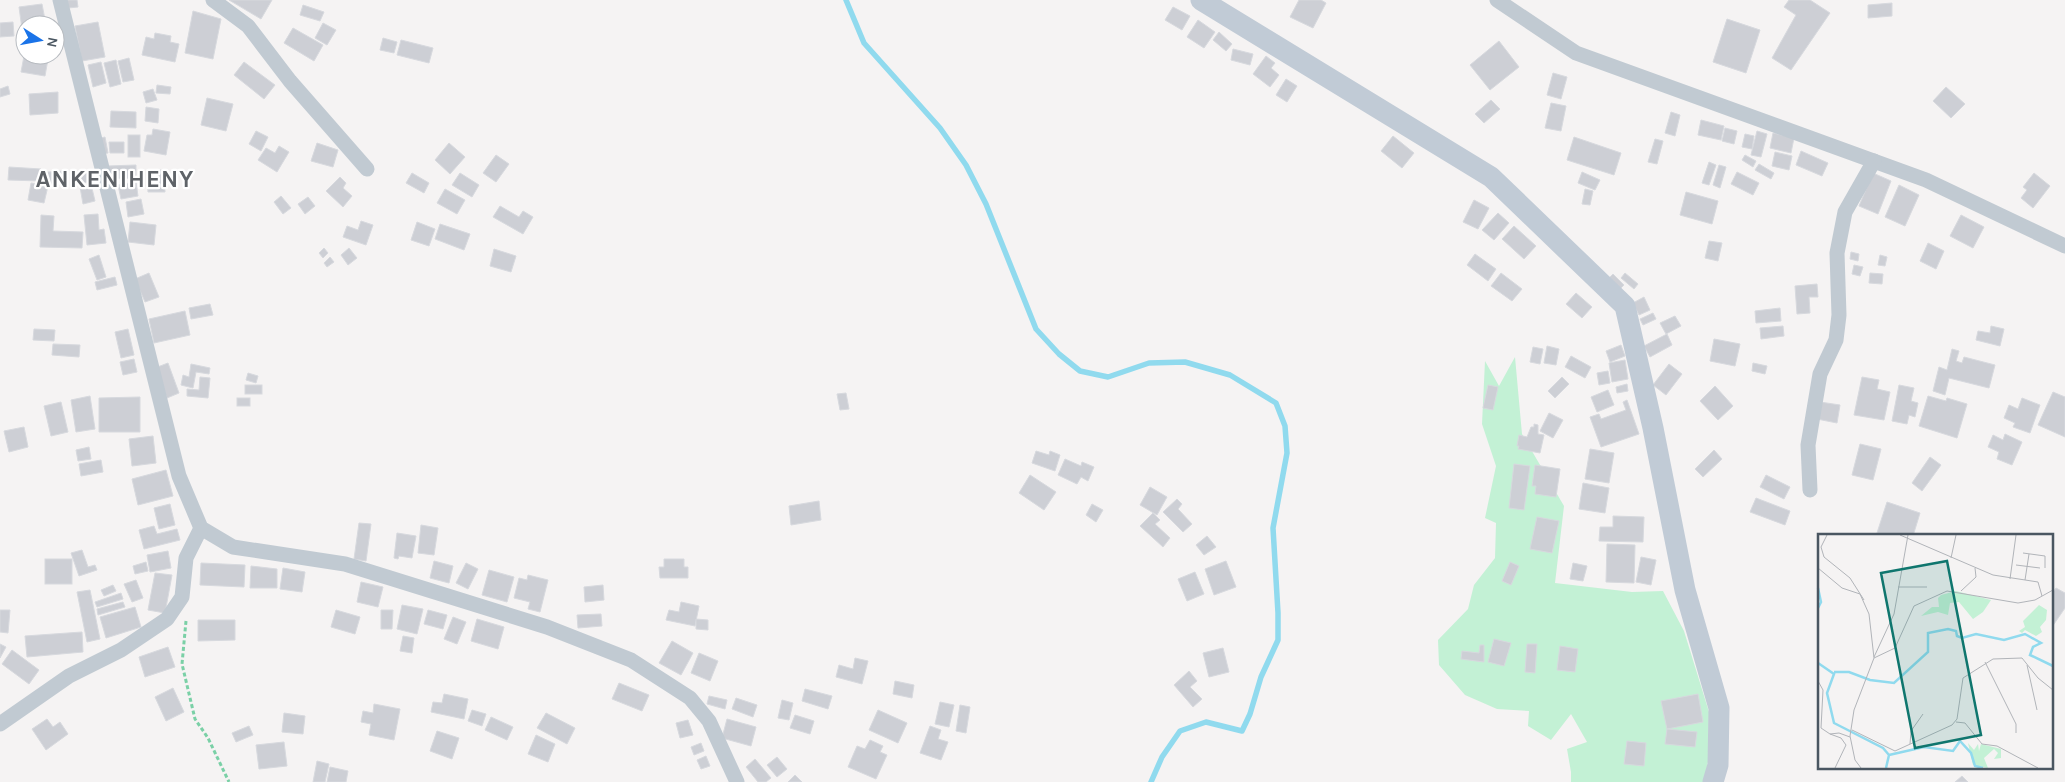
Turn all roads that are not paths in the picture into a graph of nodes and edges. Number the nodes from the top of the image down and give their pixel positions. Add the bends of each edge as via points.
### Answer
1 (60, 0) edge
2 (213, 0) edge
3 (1201, 0) edge
4 (1497, 0) edge
5 (1874, 161) junction
6 (367, 170) dead end
7 (2065, 246) edge
8 (1810, 490) dead end
9 (201, 528) junction
10 (0, 724) edge
11 (737, 782) edge
12 (1713, 782) edge

1 - 9 street via 179,476
2 - 6 street via 248,26 290,81
3 - 12 street via 1491,177 1625,306 1685,590 1719,708 1718,765
4 - 5 street via 1576,53
5 - 7 street via 1926,180
5 - 8 street via 1844,212 1836,253 1839,315 1836,340 1820,374 1808,445
9 - 10 street via 186,558 182,597 167,619 121,650 68,676
9 - 11 street via 233,547 345,564 547,627 631,660 690,698 708,721

